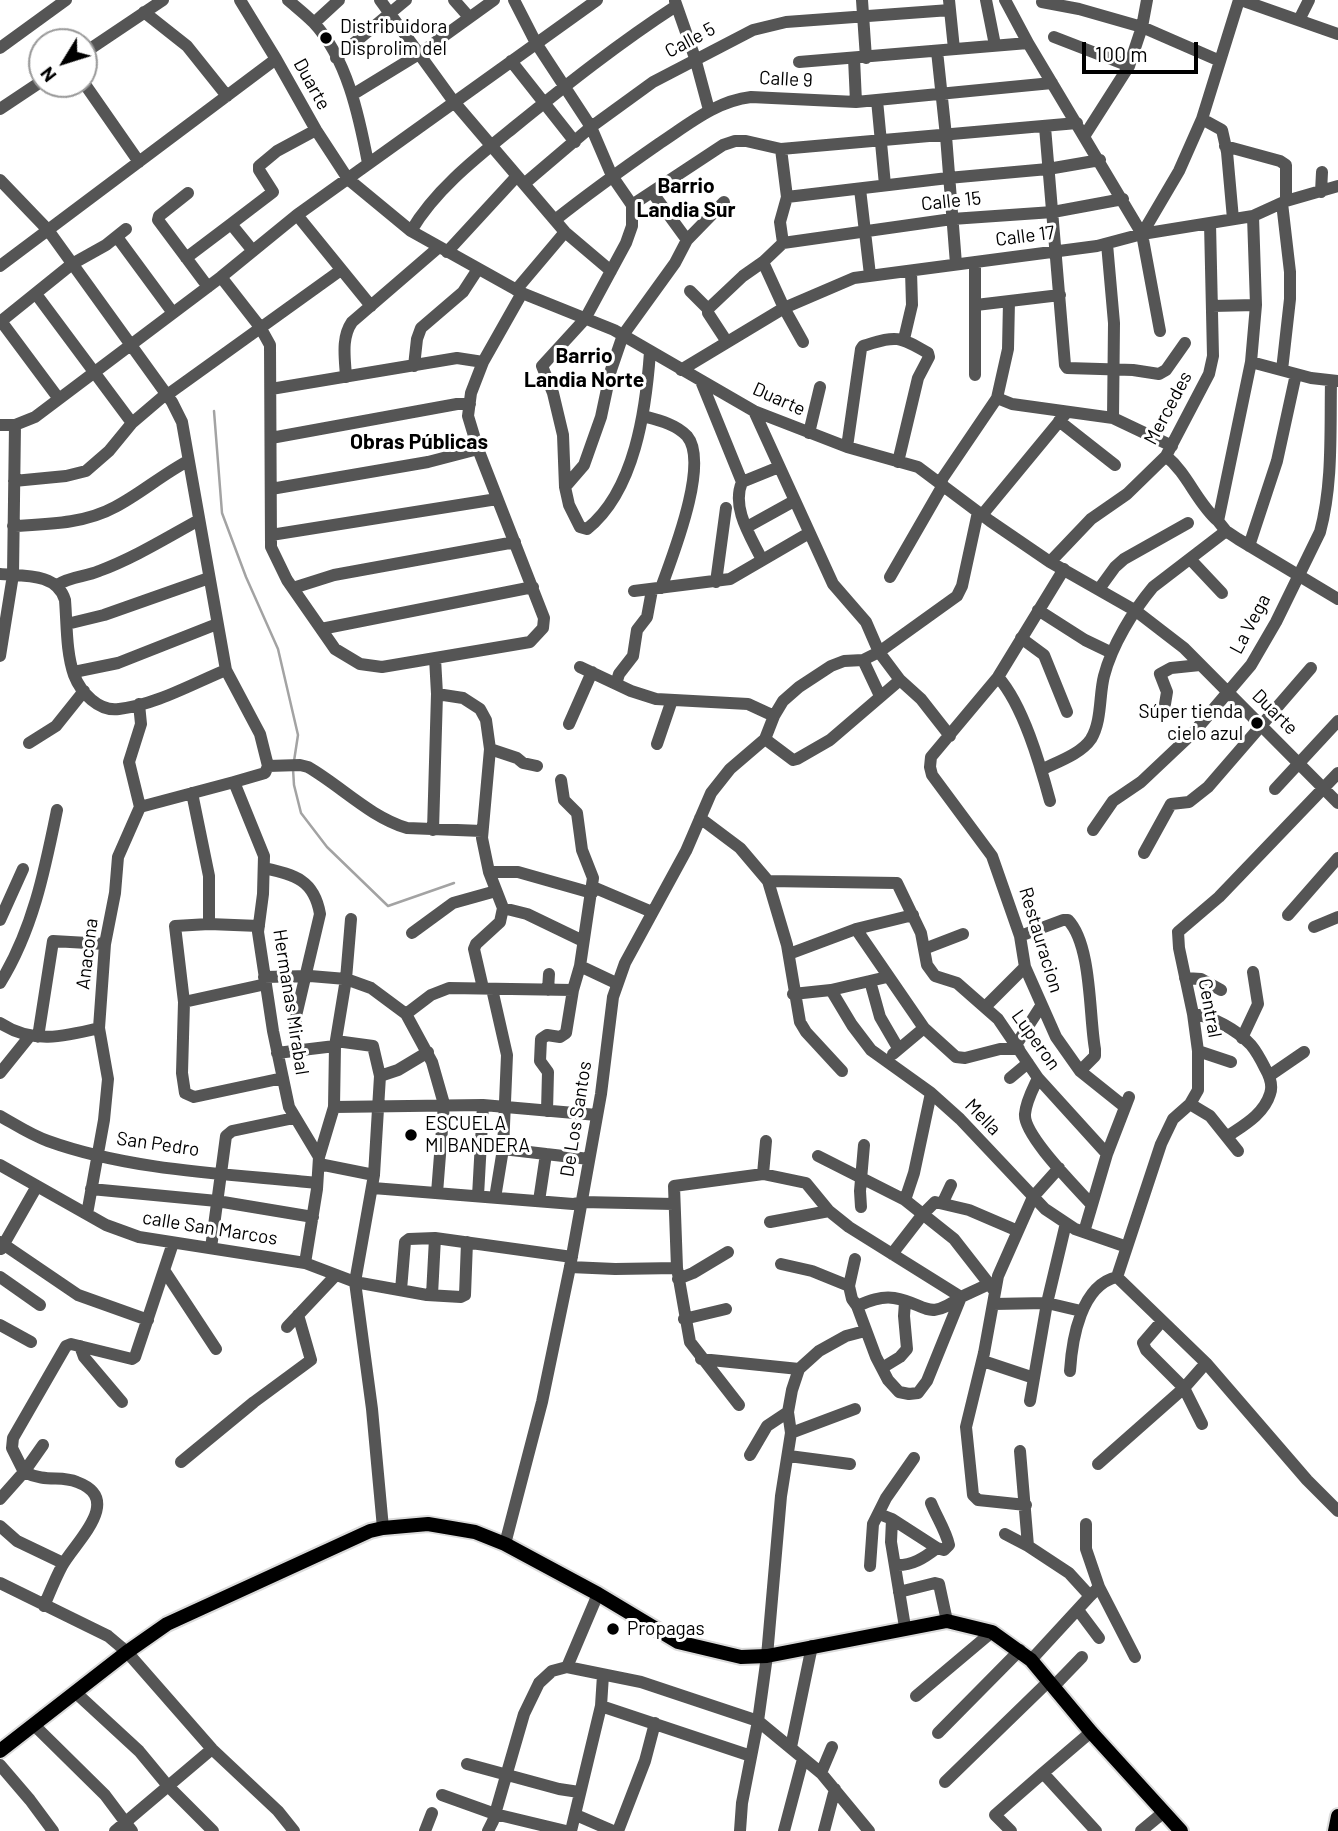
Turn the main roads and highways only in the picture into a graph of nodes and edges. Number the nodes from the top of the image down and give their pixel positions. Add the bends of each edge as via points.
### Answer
1 (0, 1751) edge
2 (1338, 1816) edge
3 (1181, 1831) edge
4 (1335, 1831) edge

1 - 3 main road via 177,1619 370,1531 428,1524 475,1532 505,1544 678,1642 741,1657 947,1621 992,1632 1026,1655
2 - 4 main road

